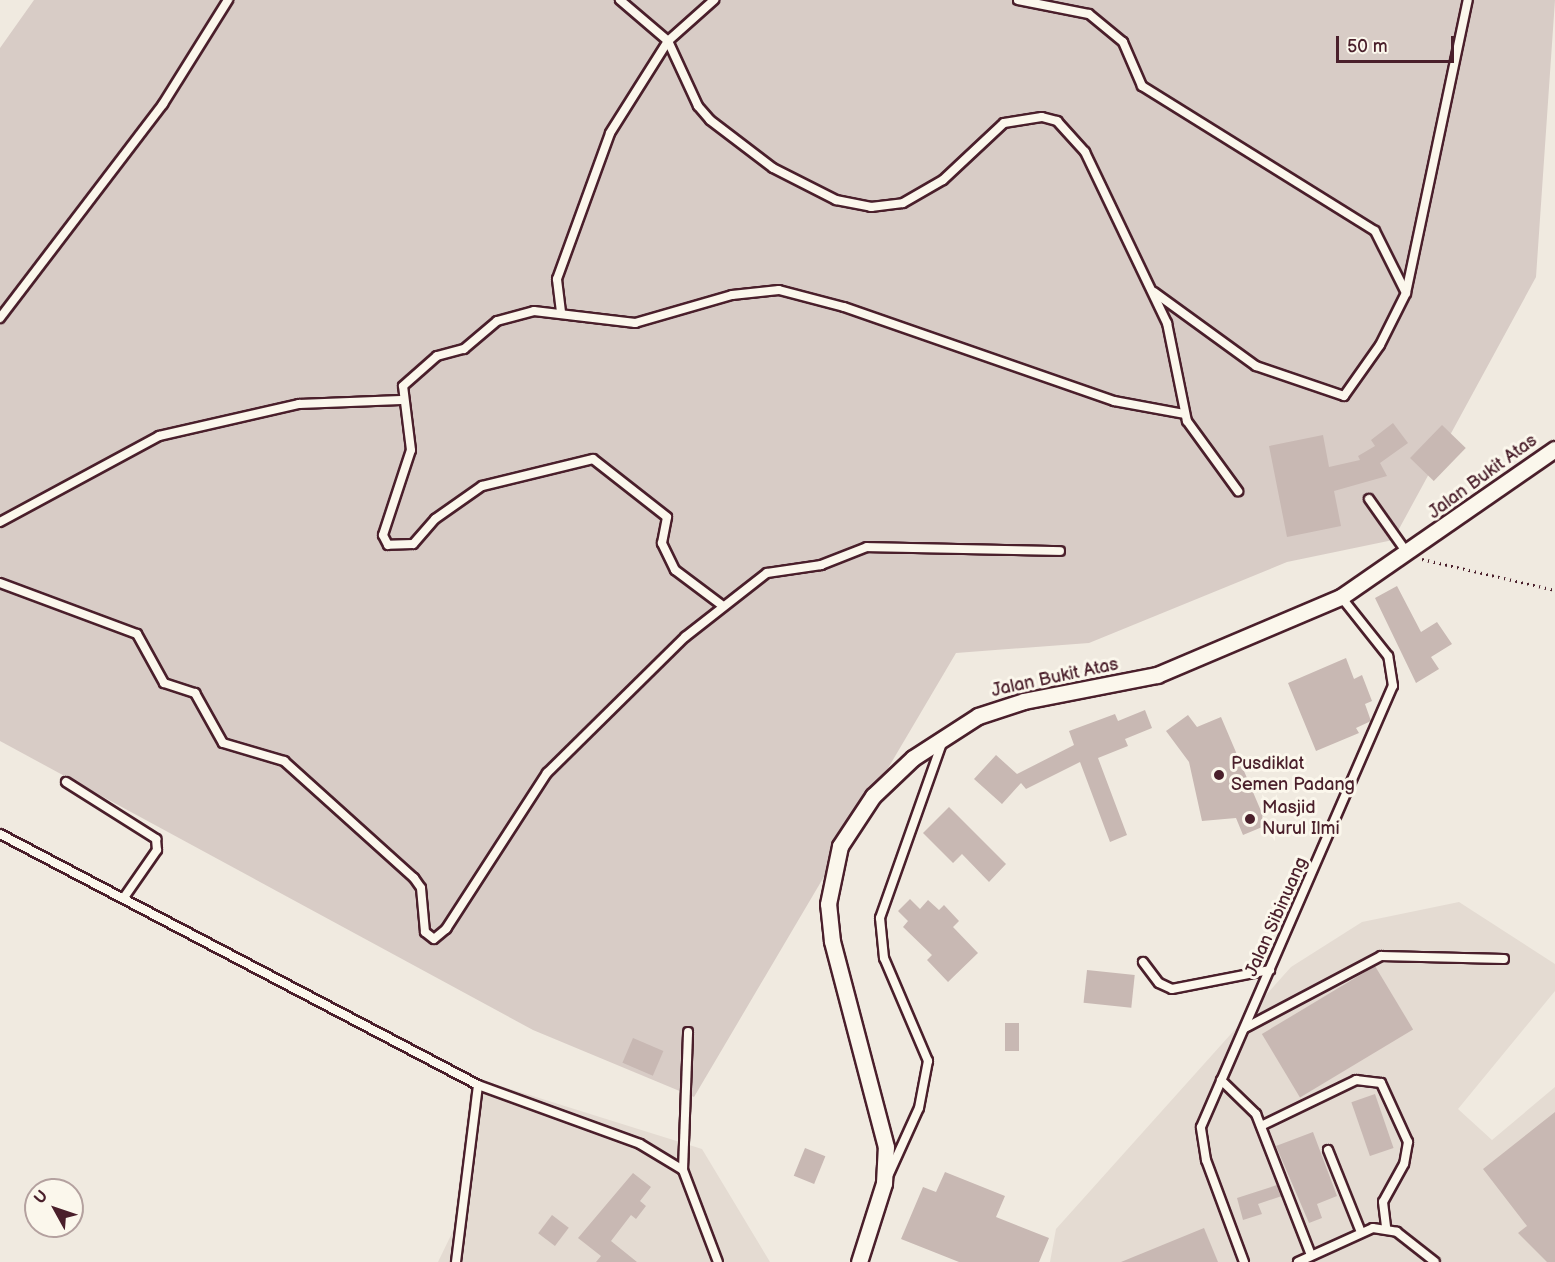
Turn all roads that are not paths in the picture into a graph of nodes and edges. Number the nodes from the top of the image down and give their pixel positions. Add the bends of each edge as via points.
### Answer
1 (228, 0) edge
2 (620, 0) edge
3 (714, 0) edge
4 (1018, 0) edge
5 (1468, 0) edge
6 (668, 42) junction
7 (1153, 291) junction
8 (1406, 292) junction
9 (561, 312) junction
10 (0, 318) edge
11 (401, 400) junction
12 (1184, 414) junction
13 (1555, 449) edge
14 (1238, 491) dead end
15 (1369, 499) dead end
16 (0, 522) edge
17 (1060, 551) dead end
18 (1408, 555) junction
19 (0, 584) edge
20 (1341, 597) junction
21 (723, 606) junction
22 (945, 734) junction
23 (66, 782) dead end
24 (0, 834) edge
25 (125, 896) junction
26 (1504, 959) dead end
27 (1143, 962) dead end
28 (1270, 970) junction
29 (1245, 1028) junction
30 (688, 1032) dead end
31 (1221, 1080) junction
32 (478, 1085) junction
33 (1261, 1126) junction
34 (1328, 1149) dead end
35 (683, 1170) junction
36 (884, 1183) junction
37 (1386, 1228) junction
38 (1361, 1232) junction
39 (1311, 1255) junction
40 (456, 1262) edge
41 (718, 1262) edge
42 (859, 1262) edge
43 (1244, 1262) edge
44 (1299, 1262) edge
45 (1435, 1262) edge

1 - 10 lane via 163,104
2 - 6 lane
3 - 6 lane
4 - 8 lane via 1089,14 1123,42 1142,86 1375,231
5 - 8 lane
6 - 7 lane via 698,106 724,133 790,177 856,205 889,207 917,197 1004,123 1042,117 1057,121 1086,152
6 - 9 lane via 603,148 557,279
7 - 8 lane via 1257,366 1340,397 1369,363
7 - 12 lane via 1172,336
9 - 11 lane via 541,309 497,321 464,349 437,356 406,383
9 - 12 lane via 635,323 732,295 778,290 844,307 1114,401
11 - 16 lane via 299,404 159,436
11 - 21 lane via 411,450 383,535 388,545 413,544 435,519 482,486 593,459 667,517 662,543 675,570
12 - 14 lane
13 - 18 street, Jalan Bukit Atas
15 - 18 lane
17 - 21 lane via 867,547 821,565 773,570
18 - 20 street, Jalan Bukit Atas
19 - 21 lane via 137,634 166,686 190,690 204,704 218,739 284,761 414,878 421,888 425,932 434,939 446,929 547,773
20 - 22 street, Jalan Bukit Atas via 1157,675 1024,701
20 - 28 lane, Jalan Sibinuang via 1388,656 1393,686
22 - 36 lane via 880,918 884,958 928,1061 919,1108
22 - 36 street, Jalan Bukit Atas via 891,776 859,813 840,846 830,887 832,941 886,1147
23 - 25 lane via 156,839 157,850
24 - 25 lane
25 - 32 lane
26 - 29 lane via 1381,956
27 - 28 lane via 1159,983 1172,989
28 - 29 lane, Jalan Sibinuang
29 - 31 lane, Jalan Sibinuang
30 - 35 lane
31 - 33 lane via 1250,1104
31 - 43 lane, Jalan Sibinuang via 1206,1109 1202,1143
32 - 35 lane via 640,1144
32 - 40 lane
33 - 37 lane via 1356,1080 1381,1083 1408,1142 1404,1164 1383,1202
33 - 39 lane
34 - 38 lane
35 - 41 lane
36 - 42 street, Jalan Bukit Atas
37 - 38 lane
37 - 45 lane
38 - 39 lane
39 - 44 lane

